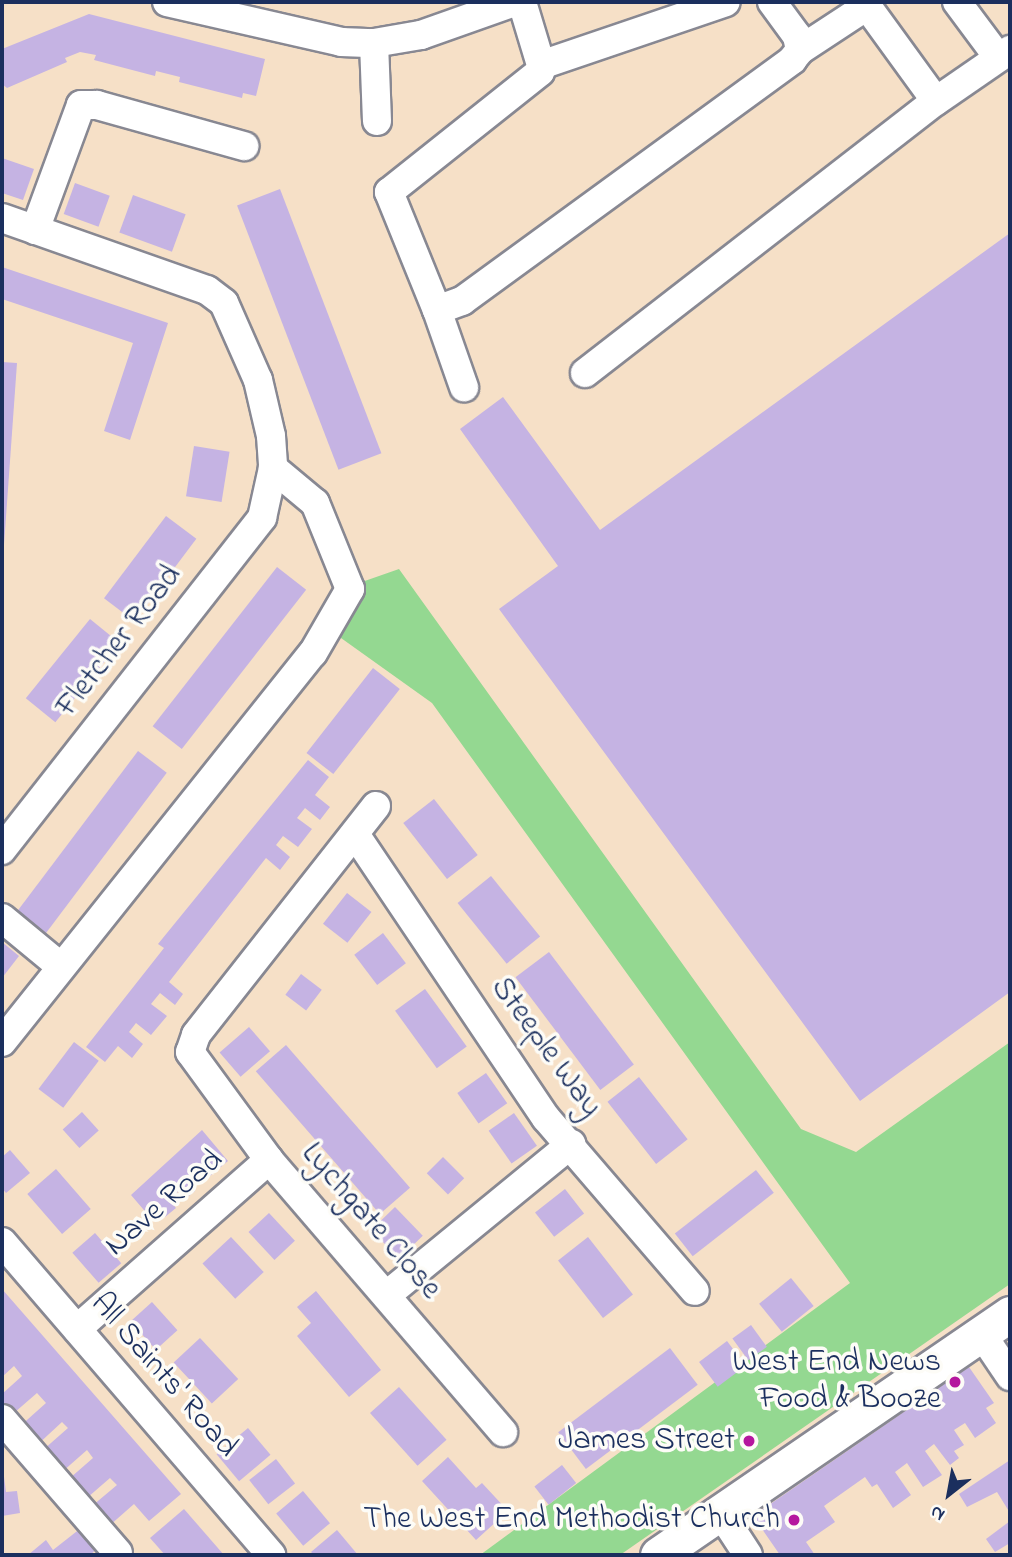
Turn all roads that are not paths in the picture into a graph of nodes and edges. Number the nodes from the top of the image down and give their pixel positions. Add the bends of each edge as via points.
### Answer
1 (167, 2) edge
2 (514, 2) edge
3 (522, 2) edge
4 (726, 2) edge
5 (772, 2) edge
6 (957, 2) edge
7 (865, 4) edge
8 (374, 43) junction
9 (800, 50) junction
10 (1004, 53) edge
11 (541, 65) junction
12 (936, 101) junction
13 (377, 121) dead end
14 (244, 146) dead end
15 (2, 219) edge
16 (35, 230) junction
17 (437, 310) junction
18 (585, 373) dead end
19 (464, 387) dead end
20 (273, 468) junction
21 (376, 806) dead end
22 (355, 834) junction
23 (2, 850) edge
24 (2, 918) edge
25 (60, 966) junction
26 (2, 1042) edge
27 (571, 1144) junction
28 (269, 1160) junction
29 (2, 1242) edge
30 (695, 1292) dead end
31 (387, 1294) junction
32 (1010, 1314) edge
33 (77, 1329) junction
34 (981, 1332) junction
35 (1010, 1376) edge
36 (2, 1419) edge
37 (503, 1432) dead end
38 (720, 1512) junction
39 (118, 1553) dead end
40 (271, 1555) edge
41 (658, 1555) edge
42 (748, 1555) edge

1 - 8 street via 341,42
2 - 8 street via 421,35
3 - 11 street
4 - 11 street
5 - 9 street via 797,36
6 - 10 street
7 - 9 street
7 - 12 street
8 - 13 street
9 - 17 street via 462,301
10 - 12 street
11 - 17 street via 533,80 389,191
12 - 18 street
14 - 16 street via 81,105
15 - 16 street, Fletcher Road
16 - 20 street, Fletcher Road via 207,290 224,303 258,380
17 - 19 street
20 - 23 street, Fletcher Road via 262,518
20 - 25 street via 315,503 350,589 313,653
21 - 22 street
22 - 27 street, Steeple Way via 546,1118
22 - 28 street, Lychgate Close via 196,1035 190,1052
24 - 25 street
25 - 26 street
27 - 30 street, Steeple Way
27 - 31 street
28 - 31 street, Lychgate Close
28 - 33 street, Nave Road
29 - 33 street, All Saints' Road
31 - 37 street, Lychgate Close
32 - 34 main road
33 - 40 street, All Saints' Road
34 - 35 street
34 - 38 main road
36 - 39 street
38 - 41 main road
38 - 42 street

